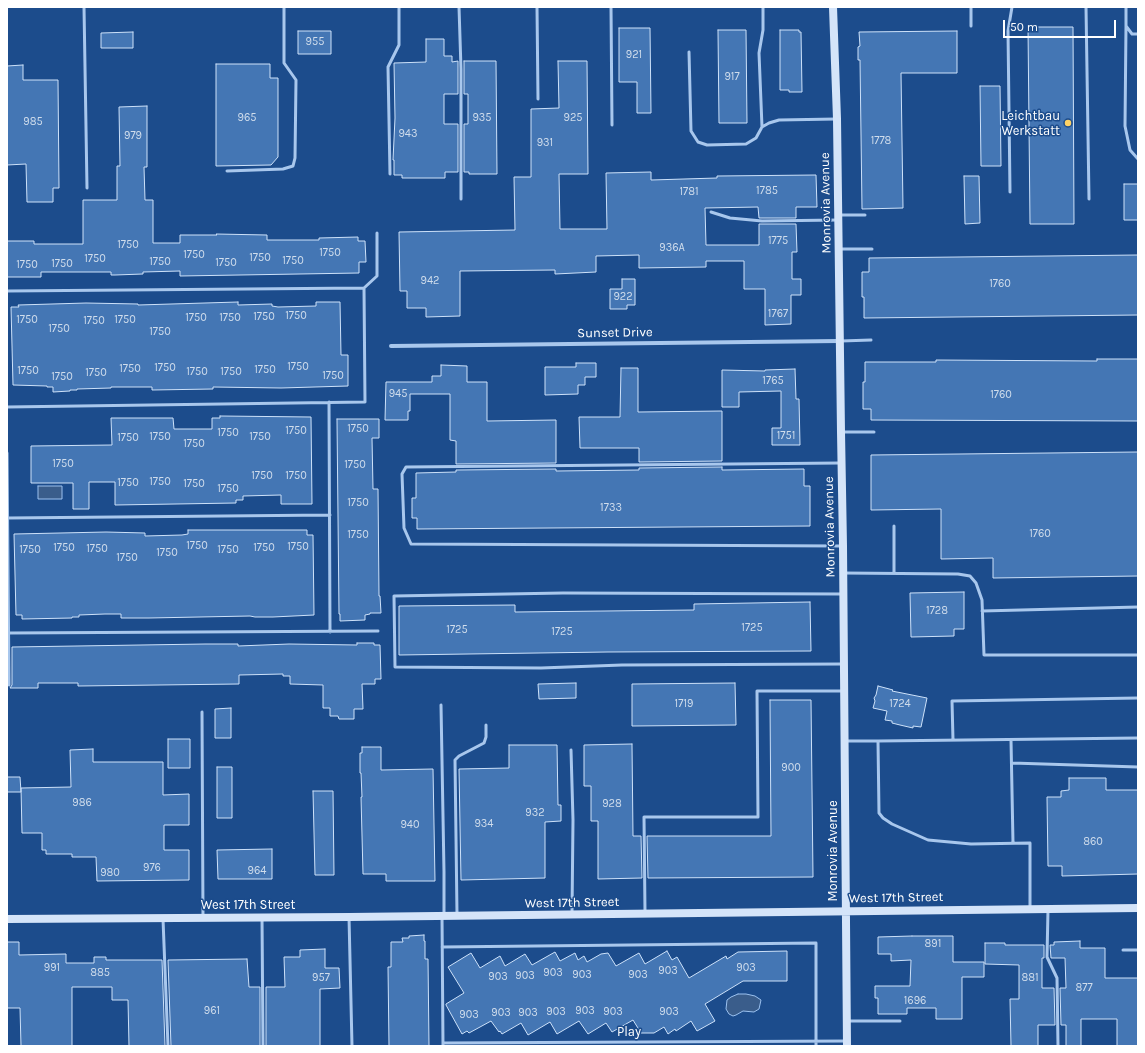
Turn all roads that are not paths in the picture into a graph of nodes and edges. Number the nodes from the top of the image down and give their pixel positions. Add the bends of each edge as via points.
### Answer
1 (84, 7) edge
2 (284, 7) edge
3 (399, 7) edge
4 (459, 7) edge
5 (537, 7) edge
6 (611, 7) edge
7 (763, 7) edge
8 (833, 7) edge
9 (971, 7) edge
10 (1012, 7) edge
11 (1086, 7) edge
12 (1126, 7) edge
13 (971, 26) dead end
14 (1126, 26) junction
15 (1138, 34) edge
16 (689, 52) dead end
17 (538, 99) dead end
18 (837, 119) junction
19 (612, 125) dead end
20 (762, 127) junction
21 (1138, 159) edge
22 (227, 171) dead end
23 (390, 174) dead end
24 (87, 188) dead end
25 (1010, 192) dead end
26 (461, 199) dead end
27 (1089, 199) dead end
28 (711, 212) dead end
29 (865, 215) dead end
30 (838, 217) junction
31 (377, 233) dead end
32 (839, 249) junction
33 (872, 249) dead end
34 (364, 288) junction
35 (7, 291) edge
36 (871, 340) dead end
37 (840, 341) junction
38 (391, 346) dead end
39 (329, 402) junction
40 (7, 407) edge
41 (840, 432) junction
42 (874, 432) dead end
43 (7, 453) edge
44 (841, 464) junction
45 (7, 465) edge
46 (330, 515) junction
47 (8, 518) edge
48 (894, 526) dead end
49 (843, 546) junction
50 (844, 572) junction
51 (894, 573) junction
52 (844, 594) junction
53 (1138, 607) edge
54 (982, 611) junction
55 (378, 631) dead end
56 (330, 632) junction
57 (9, 633) junction
58 (1138, 655) edge
59 (844, 664) junction
60 (9, 685) dead end
61 (844, 691) junction
62 (1138, 698) edge
63 (441, 705) dead end
64 (202, 712) dead end
65 (486, 725) dead end
66 (1138, 738) edge
67 (953, 740) junction
68 (1011, 740) junction
69 (844, 741) junction
70 (878, 741) junction
71 (571, 750) dead end
72 (1012, 763) junction
73 (1138, 767) edge
74 (1013, 843) junction
75 (1048, 908) junction
76 (1138, 908) edge
77 (1030, 909) junction
78 (846, 911) junction
79 (572, 914) junction
80 (645, 914) junction
81 (443, 916) junction
82 (457, 916) junction
83 (262, 917) junction
84 (349, 917) junction
85 (163, 918) junction
86 (204, 918) junction
87 (7, 919) edge
88 (442, 947) junction
89 (1123, 950) dead end
90 (1138, 950) edge
91 (847, 1021) junction
92 (900, 1021) dead end
93 (816, 1041) junction
94 (443, 1044) edge
95 (847, 1044) edge
96 (168, 1046) edge
97 (263, 1046) edge
98 (352, 1046) edge
99 (816, 1046) edge
100 (1058, 1046) edge

1 - 24 lane
2 - 22 lane via 284,63 296,80 293,166 283,169
3 - 23 lane via 398,45 388,67
4 - 26 lane
5 - 17 lane
6 - 19 lane
7 - 20 lane via 759,53
8 - 18 street, Monrovia Avenue
9 - 13 lane
10 - 25 lane via 1008,31
11 - 27 lane
12 - 14 lane
14 - 15 lane via 1132,34
14 - 21 lane via 1125,126 1130,150
16 - 20 lane via 691,131 698,142 707,145 746,144 756,138
18 - 20 lane via 778,120
18 - 30 street, Monrovia Avenue
28 - 30 lane via 730,218 762,221
29 - 30 lane
30 - 32 street, Monrovia Avenue
31 - 34 lane via 378,276
32 - 33 lane
32 - 37 street, Monrovia Avenue
34 - 35 lane
34 - 39 lane via 365,402
36 - 37 lane
37 - 38 street, Sunset Drive
37 - 41 street, Monrovia Avenue
39 - 40 lane
39 - 46 lane
41 - 42 lane
41 - 44 street, Monrovia Avenue
43 - 45 lane
44 - 49 street, Monrovia Avenue
44 - 49 lane via 406,467 402,474 404,528 411,544
45 - 47 lane
46 - 47 lane
46 - 56 lane
47 - 57 lane
48 - 51 lane
49 - 50 street, Monrovia Avenue
50 - 51 lane
50 - 52 street, Monrovia Avenue
51 - 54 lane via 970,576 980,591
52 - 59 street, Monrovia Avenue
52 - 59 lane via 563,593 394,596 395,667
53 - 54 lane
54 - 58 lane via 984,655
55 - 56 lane
56 - 57 lane
57 - 60 lane
59 - 61 street, Monrovia Avenue
61 - 69 street, Monrovia Avenue
61 - 80 lane via 757,691 758,817 644,817
62 - 67 lane via 952,701
63 - 81 lane
64 - 86 lane
65 - 82 lane via 484,743 456,760
66 - 68 lane
67 - 68 lane
67 - 70 lane
68 - 72 lane
69 - 70 lane
69 - 78 street, Monrovia Avenue
70 - 74 lane via 879,813 883,818 928,840 971,844
71 - 79 lane
72 - 73 lane
72 - 74 lane
74 - 77 lane via 1030,843
75 - 76 street, West 17th Street
75 - 77 street, West 17th Street
75 - 100 lane via 1047,958 1057,978
77 - 78 street, West 17th Street
78 - 80 street, West 17th Street
78 - 91 street, Monrovia Avenue
79 - 80 street, West 17th Street
79 - 82 street, West 17th Street
81 - 82 street, West 17th Street
81 - 84 street, West 17th Street
81 - 88 lane
83 - 84 street, West 17th Street
83 - 86 street, West 17th Street
83 - 97 lane
84 - 98 lane
85 - 86 street, West 17th Street
85 - 87 street, West 17th Street
85 - 96 lane
88 - 93 lane via 816,943
88 - 94 lane
89 - 90 lane
91 - 92 lane
91 - 95 street, Monrovia Avenue
93 - 94 lane, Play
93 - 95 lane, Play
93 - 99 lane

